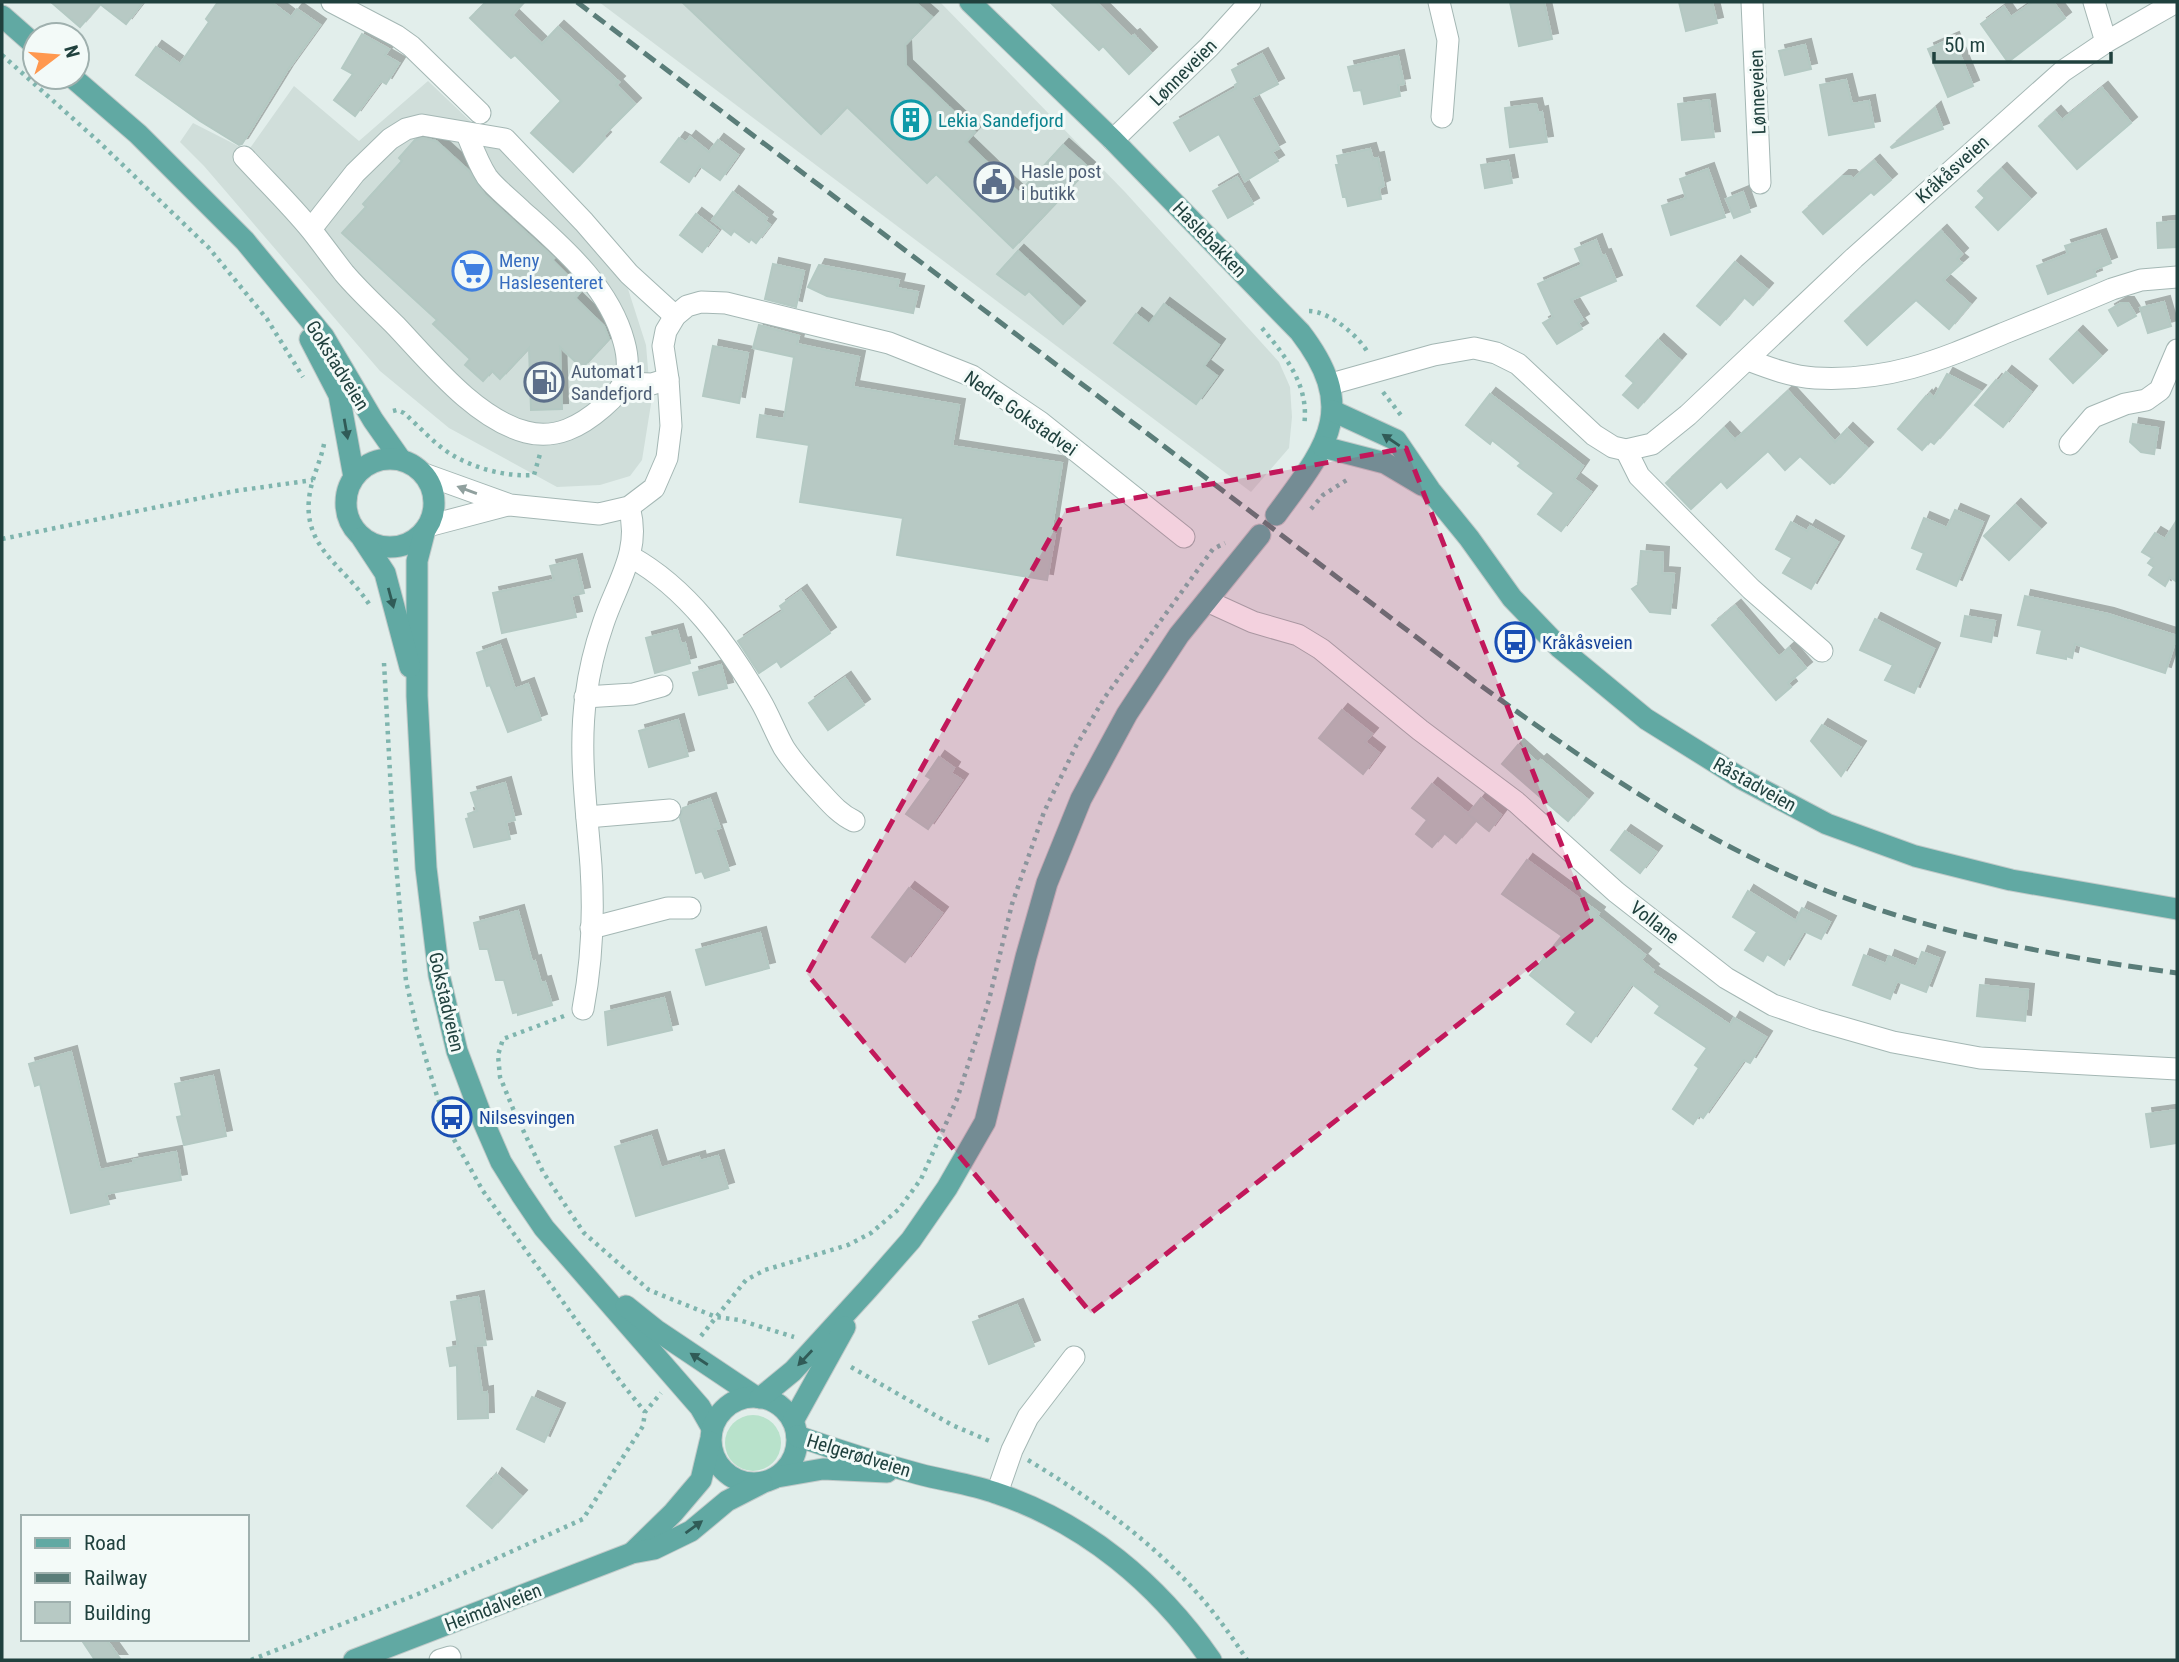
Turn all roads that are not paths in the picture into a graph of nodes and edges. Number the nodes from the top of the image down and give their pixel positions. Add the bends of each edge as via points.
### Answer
1 (332, 2) edge
2 (970, 2) edge
3 (1250, 2) edge
4 (1439, 2) edge
5 (1752, 2) edge
6 (2094, 2) edge
7 (2176, 2) edge
8 (2, 16) edge
9 (21, 32) edge
10 (2106, 42) junction
11 (88, 91) edge
12 (480, 113) dead end
13 (1443, 117) dead end
14 (467, 134) junction
15 (1113, 140) junction
16 (244, 157) dead end
17 (1760, 183) dead end
18 (311, 229) junction
19 (245, 241) junction
20 (2177, 276) edge
21 (675, 316) junction
22 (2177, 350) edge
23 (1748, 360) junction
24 (668, 379) junction
25 (625, 383) junction
26 (1331, 384) junction
27 (1333, 411) junction
28 (2070, 444) dead end
29 (1323, 447) junction
30 (1626, 450) junction
31 (401, 460) junction
32 (424, 474) junction
33 (354, 477) junction
34 (1430, 490) junction
35 (510, 505) junction
36 (629, 507) junction
37 (1276, 515) dead end
38 (426, 528) junction
39 (1260, 535) dead end
40 (362, 537) junction
41 (1184, 537) road end
42 (631, 557) junction
43 (1207, 601) junction
44 (1822, 651) dead end
45 (662, 687) dead end
46 (417, 696) junction
47 (585, 697) junction
48 (670, 810) dead end
49 (587, 817) junction
50 (855, 821) dead end
51 (690, 908) dead end
52 (2177, 909) edge
53 (591, 928) junction
54 (583, 1009) road end
55 (2177, 1069) edge
56 (583, 1272) junction
57 (868, 1289) junction
58 (1074, 1357) dead end
59 (758, 1397) junction
60 (795, 1429) junction
61 (711, 1435) junction
62 (920, 1474) junction
63 (769, 1480) junction
64 (997, 1493) junction
65 (632, 1553) junction
66 (354, 1660) edge
67 (1211, 1660) edge

1 - 12 street via 411,46
2 - 15 main road, Haslebakken
3 - 15 street, Lønneveien
4 - 13 street via 1448,40
5 - 17 street, Lønneveien
6 - 10 street
7 - 10 street, Kråkåsveien
8 - 9 main road
10 - 23 street, Kråkåsveien via 2063,71 1961,160
11 - 19 main road, Gokstadveien
14 - 18 street via 422,125 405,129 355,173
14 - 21 street via 505,139 629,274
14 - 25 street via 489,180 576,261 596,286 625,343
15 - 26 main road, Haslebakken via 1300,332 1318,355
16 - 18 street
18 - 25 street via 345,274 450,382 485,411 525,432 560,433 587,420
19 - 31 main road, Gokstadveien via 324,337
19 -> 33 main road, Gokstadveien via 313,344 339,395
20 - 23 street via 2112,289 1934,363 1896,373 1812,378
21 - 24 street via 663,346
21 - 41 street, Nedre Gokstadvei via 694,304 726,303 889,342 972,376 1040,422
22 - 28 street via 2161,390 2146,400 2093,417
23 - 30 street, Kråkåsveien via 1652,444
24 - 25 street
24 - 36 street via 671,426 667,458 654,488
26 - 27 main road, Haslebakken
26 - 30 street via 1474,348 1518,365 1594,435
27 - 29 main road, Haslebakken
34 -> 27 main road, Råstadveien via 1396,440
29 - 34 main road, Råstadveien via 1385,463
29 - 37 main road, Haslebakken
30 - 44 street via 1639,476 1751,589
31 - 32 main road
31 - 33 main road via 374,461
35 -> 32 street
32 - 38 main road via 434,500
33 - 40 main road via 348,489 347,515
34 - 52 main road, Råstadveien via 1512,598 1560,648 1646,719 1742,779 1828,824 1915,856 2011,880
35 - 36 street via 599,514
35 - 38 street
36 - 42 street
38 - 40 main road via 399,546 373,544
38 - 46 main road, Gokstadveien via 417,561
39 - 43 main road via 1226,564
40 -> 46 main road, Gokstadveien via 385,573
42 - 47 street via 603,622
42 - 50 street via 682,596 714,631 801,772 836,809
43 - 55 street, Vollane via 1253,622 1298,635 1321,649 1516,802 1616,892 1726,978 1773,1005 1893,1042 1980,1058
43 - 57 main road via 1127,713 1081,799 1047,883 985,1122 911,1240
45 - 47 street
46 - 56 main road, Gokstadveien via 433,936 457,1051 501,1162 544,1228
47 - 49 street
48 - 49 street
49 - 53 street
51 - 53 street via 668,908
53 - 54 street via 591,966
59 -> 56 main road, Gokstadveien via 656,1330
56 - 61 main road, Gokstadveien via 700,1407
57 -> 59 main road via 793,1371
57 - 60 main road via 814,1381
58 - 64 street via 1028,1417
59 - 60 main road via 784,1409
59 - 61 main road via 727,1406
60 - 62 main road, Helgerødveien
60 - 63 main road via 796,1451 789,1466
61 - 63 main road via 713,1456 730,1477 746,1483
61 - 65 main road, Heimdalveien via 701,1480
62 - 63 main road, Helgerødveien via 823,1469
62 - 64 main road, Helgerødveien
65 -> 63 main road, Heimdalveien via 654,1549 691,1531 727,1501
64 - 67 main road, Helgerødveien via 1081,1532 1139,1576
65 - 66 main road, Heimdalveien

